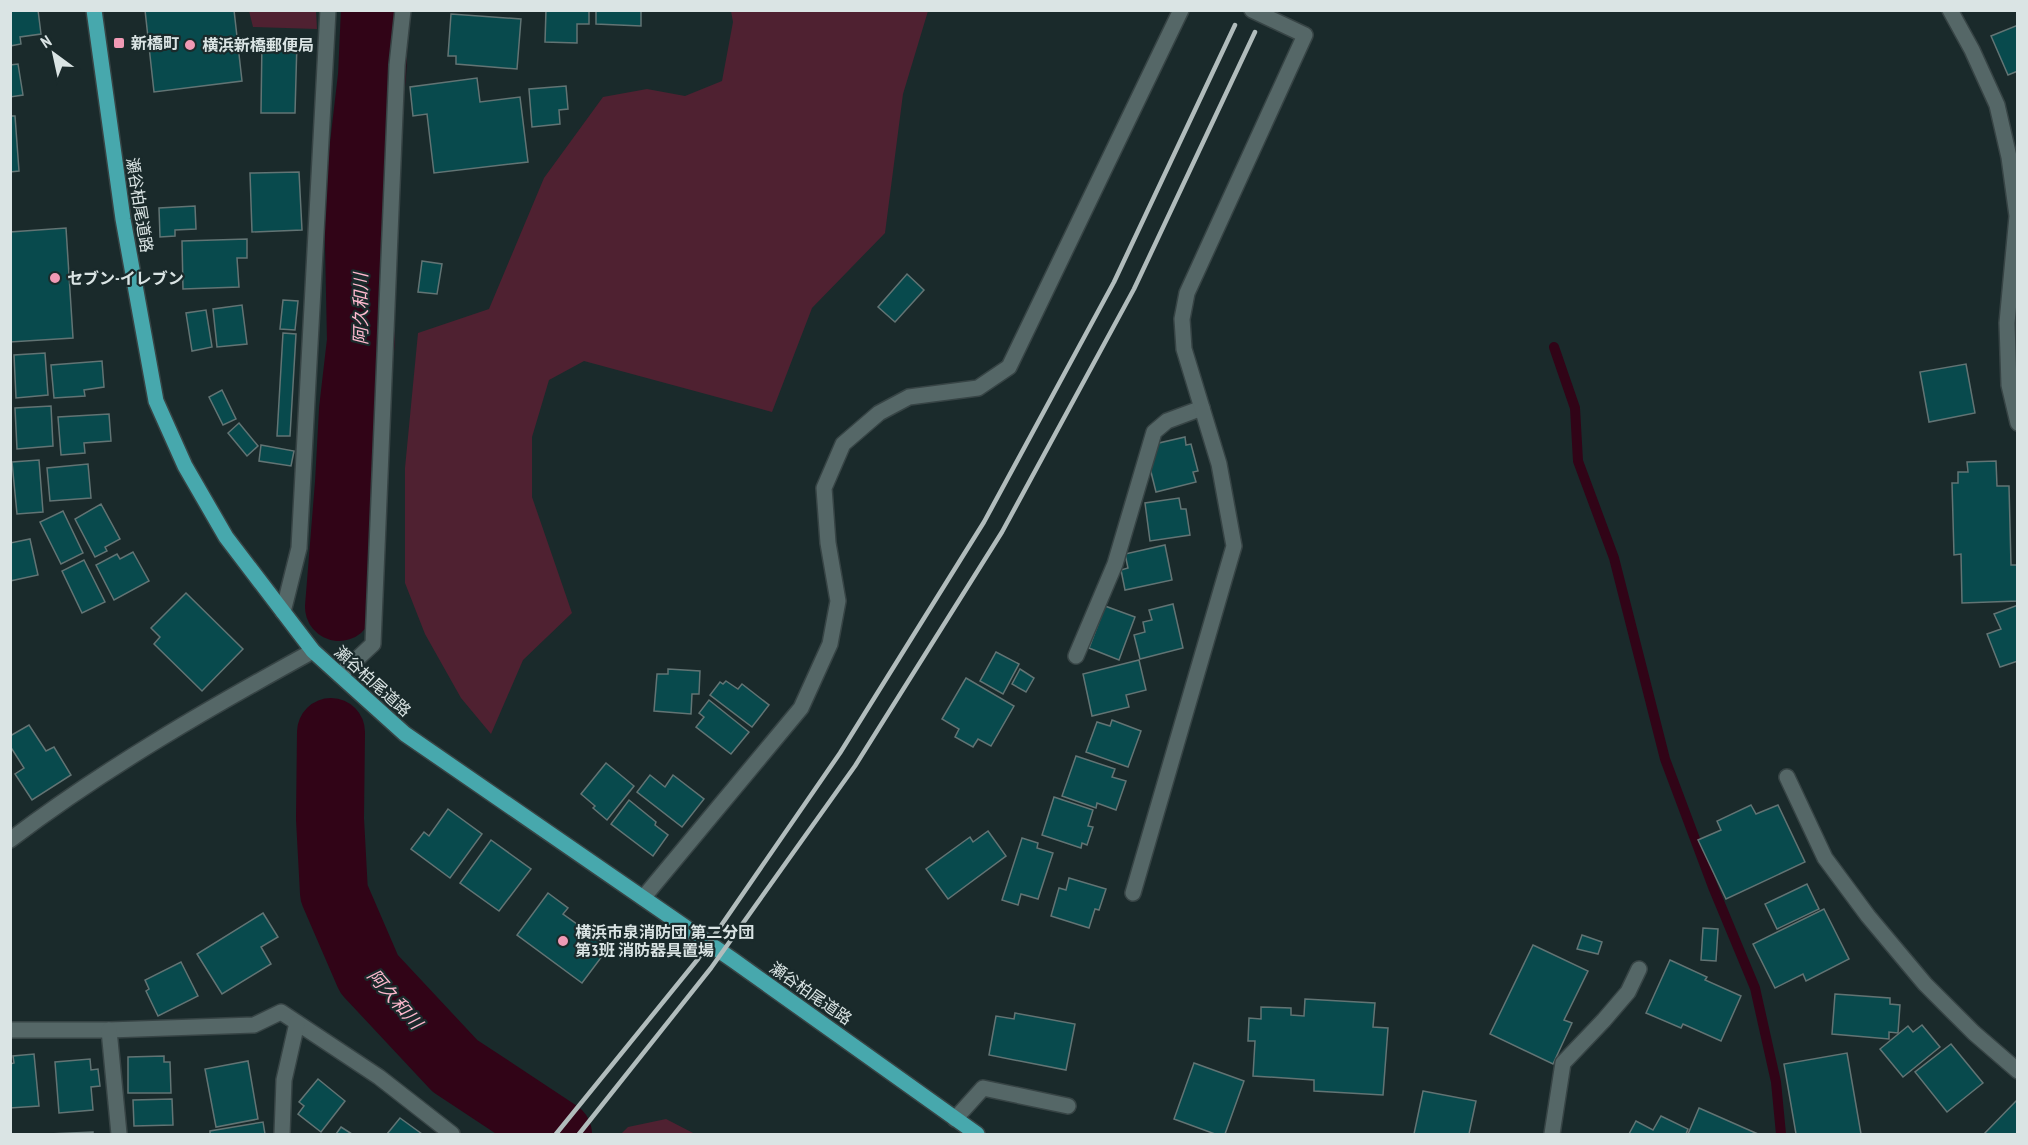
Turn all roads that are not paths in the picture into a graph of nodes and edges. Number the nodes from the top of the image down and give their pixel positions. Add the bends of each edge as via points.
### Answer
1 (94, 10) edge
2 (328, 10) edge
3 (403, 10) edge
4 (1181, 10) edge
5 (1252, 10) edge
6 (1950, 10) edge
7 (1202, 408) junction
8 (2018, 423) edge
9 (283, 612) junction
10 (313, 651) junction
11 (1076, 656) dead end
12 (340, 675) junction
13 (1787, 777) dead end
14 (10, 840) edge
15 (1133, 893) dead end
16 (642, 898) junction
17 (1639, 969) dead end
18 (297, 1023) junction
19 (10, 1030) edge
20 (109, 1030) junction
21 (2018, 1071) edge
22 (1068, 1106) dead end
23 (955, 1119) junction
24 (119, 1134) edge
25 (282, 1134) edge
26 (452, 1134) edge
27 (977, 1134) edge
28 (1552, 1134) edge

1 - 9 main road, 瀬谷柏尾道路 via 123,219 156,401 185,466 226,537
2 - 9 street via 299,548
3 - 12 street via 397,65 373,644
4 - 16 street via 1009,367 978,388 909,397 879,413 843,444 824,488 838,601 830,644 801,708
5 - 7 street via 1305,35 1187,293 1182,319 1184,349
6 - 8 street via 1997,105 2009,157 2017,216 2007,323 2009,385
7 - 11 street via 1167,421 1154,432 1115,564
7 - 15 street via 1219,464 1234,546
9 - 10 main road, 瀬谷柏尾道路
10 - 12 main road, 瀬谷柏尾道路
10 - 14 street via 188,722
12 - 16 main road, 瀬谷柏尾道路 via 405,734
13 - 21 street via 1825,858 1868,916 1925,984
16 - 23 main road, 瀬谷柏尾道路
17 - 28 street via 1628,992 1563,1063
18 - 20 street via 281,1012 254,1025
18 - 25 street via 284,1080
18 - 26 street via 379,1077
19 - 20 street
20 - 24 street
22 - 23 street via 983,1088
23 - 27 main road, 瀬谷柏尾道路

